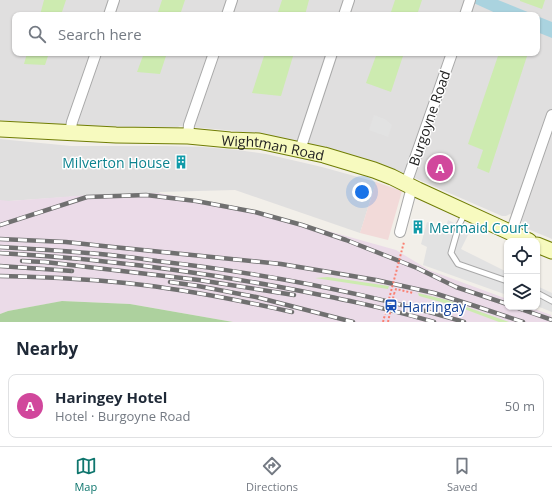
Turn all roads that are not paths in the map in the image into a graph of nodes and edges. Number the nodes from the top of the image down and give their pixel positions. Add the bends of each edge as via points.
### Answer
1 (114, 0) edge
2 (232, 0) edge
3 (349, 0) edge
4 (470, 1) edge
5 (110, 12) edge
6 (228, 12) edge
7 (345, 12) edge
8 (466, 12) edge
9 (95, 56) edge
10 (213, 56) edge
11 (331, 56) edge
12 (451, 56) edge
13 (552, 115) edge
14 (0, 129) edge
15 (70, 133) junction
16 (188, 136) junction
17 (300, 150) junction
18 (409, 185) junction
19 (465, 212) junction
20 (400, 232) dead end
21 (511, 233) junction
22 (522, 238) edge
23 (540, 246) edge
24 (552, 251) edge
25 (504, 280) edge
26 (540, 295) edge
27 (552, 301) edge

1 - 5 street
2 - 6 street
3 - 7 street
4 - 8 street
9 - 15 street
10 - 16 street via 189,125
11 - 17 street
12 - 18 street, Burgoyne Road
13 - 21 street
14 - 15 main road, Wightman Road
15 - 16 main road, Wightman Road
16 - 17 main road, Wightman Road via 259,141
17 - 18 main road, Wightman Road via 374,170
18 - 19 main road, Wightman Road
18 - 20 street, Burgoyne Road
19 - 21 main road, Wightman Road
19 - 25 lane via 450,252 458,264
21 - 22 main road, Wightman Road
23 - 24 main road
26 - 27 lane

